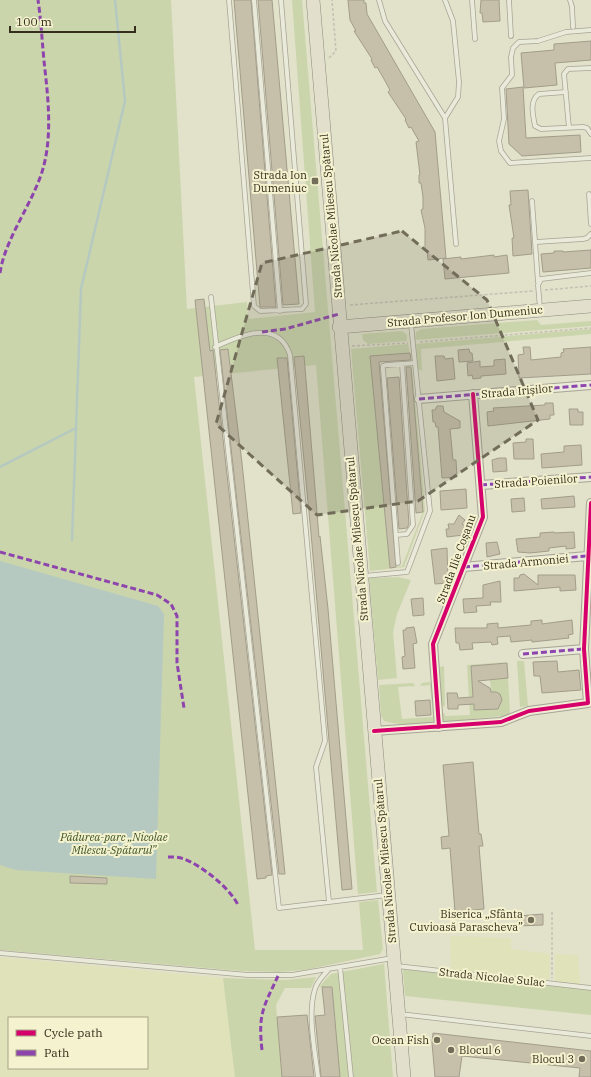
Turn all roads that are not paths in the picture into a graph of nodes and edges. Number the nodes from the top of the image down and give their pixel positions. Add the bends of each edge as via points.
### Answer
1 (229, 0) edge
2 (254, 0) edge
3 (281, 0) edge
4 (313, 0) edge
5 (379, 0) edge
6 (445, 0) edge
7 (472, 0) edge
8 (509, 0) edge
9 (570, 0) edge
10 (573, 28) dead end
11 (591, 30) edge
12 (511, 36) dead end
13 (475, 39) dead end
14 (591, 68) edge
15 (566, 92) junction
16 (445, 118) junction
17 (569, 128) junction
18 (591, 134) edge
19 (591, 158) edge
20 (588, 194) dead end
21 (532, 201) dead end
22 (591, 224) edge
23 (591, 234) edge
24 (536, 242) junction
25 (456, 244) dead end
26 (591, 273) edge
27 (538, 283) junction
28 (211, 297) dead end
29 (591, 306) edge
30 (541, 310) junction
31 (280, 311) junction
32 (411, 321) junction
33 (339, 327) junction
34 (215, 347) junction
35 (415, 363) junction
36 (402, 364) junction
37 (591, 385) edge
38 (473, 394) junction
39 (419, 399) junction
40 (591, 477) edge
41 (481, 485) junction
42 (591, 503) edge
43 (396, 535) junction
44 (588, 556) junction
45 (398, 563) dead end
46 (464, 567) junction
47 (361, 577) junction
48 (584, 649) junction
49 (523, 654) dead end
50 (439, 727) junction
51 (374, 731) junction
52 (388, 895) junction
53 (329, 902) junction
54 (0, 953) edge
55 (393, 962) junction
56 (340, 967) junction
57 (330, 968) junction
58 (591, 988) edge
59 (398, 1014) junction
60 (591, 1036) edge
61 (318, 1077) edge
62 (352, 1077) edge
63 (404, 1077) edge

1 - 31 lane via 254,306 260,311
2 - 31 lane
3 - 31 lane via 306,304 302,309
4 - 33 main road, Strada Nicolae Milescu Spătarul
5 - 16 lane via 385,21
6 - 16 lane via 453,21 459,82 458,97
7 - 13 lane
8 - 12 lane
9 - 10 lane
11 - 19 lane via 561,33 538,41 520,42 514,46 511,57 512,74 503,86 504,119 499,144 510,163
14 - 15 lane via 566,70
15 - 17 lane
15 - 17 lane via 539,94 534,99 533,108 535,126
16 - 25 lane
17 - 18 lane via 587,128
20 - 22 lane
21 - 24 lane
23 - 24 lane via 583,239
24 - 27 lane
26 - 27 lane via 544,278
27 - 30 lane
28 - 34 lane
29 - 30 main road, Strada Profesor Ion Dumeniuc
30 - 32 main road, Strada Profesor Ion Dumeniuc
32 - 33 main road, Strada Profesor Ion Dumeniuc
32 - 35 lane
33 - 47 main road, Strada Nicolae Milescu Spătarul
34 - 53 lane via 279,908
34 - 53 lane via 248,333 262,332 288,346 290,355 324,741 316,767
35 - 36 lane
35 - 39 lane
36 - 43 lane via 414,525 407,534
36 - 43 lane via 383,366
37 - 38 street, Strada Irișilor
38 - 39 street, Strada Irișilor
38 - 41 street, Strada Ilie Coșanu
39 - 47 lane via 430,511 407,572
40 - 41 street, Strada Poienilor
41 - 46 street, Strada Ilie Coșanu via 483,517
42 - 44 street
43 - 45 lane
44 - 46 street, Strada Armoniei
44 - 48 street
46 - 50 street, Strada Ilie Coșanu via 433,644
47 - 51 main road, Strada Nicolae Milescu Spătarul
48 - 49 street
48 - 50 street via 588,703 529,712 501,722
50 - 51 street
51 - 52 main road, Strada Nicolae Milescu Spătarul
52 - 53 lane
52 - 55 main road, Strada Nicolae Milescu Spătarul
54 - 57 lane, Strada Nicolae Sulac via 248,975 292,975
55 - 56 lane, Strada Nicolae Sulac
55 - 58 lane, Strada Nicolae Sulac
55 - 59 main road, Strada Nicolae Milescu Spătarul
56 - 57 lane, Strada Nicolae Sulac
56 - 62 lane
57 - 61 lane via 315,988 312,1001
59 - 60 lane
59 - 63 main road, Strada Nicolae Milescu Spătarul

